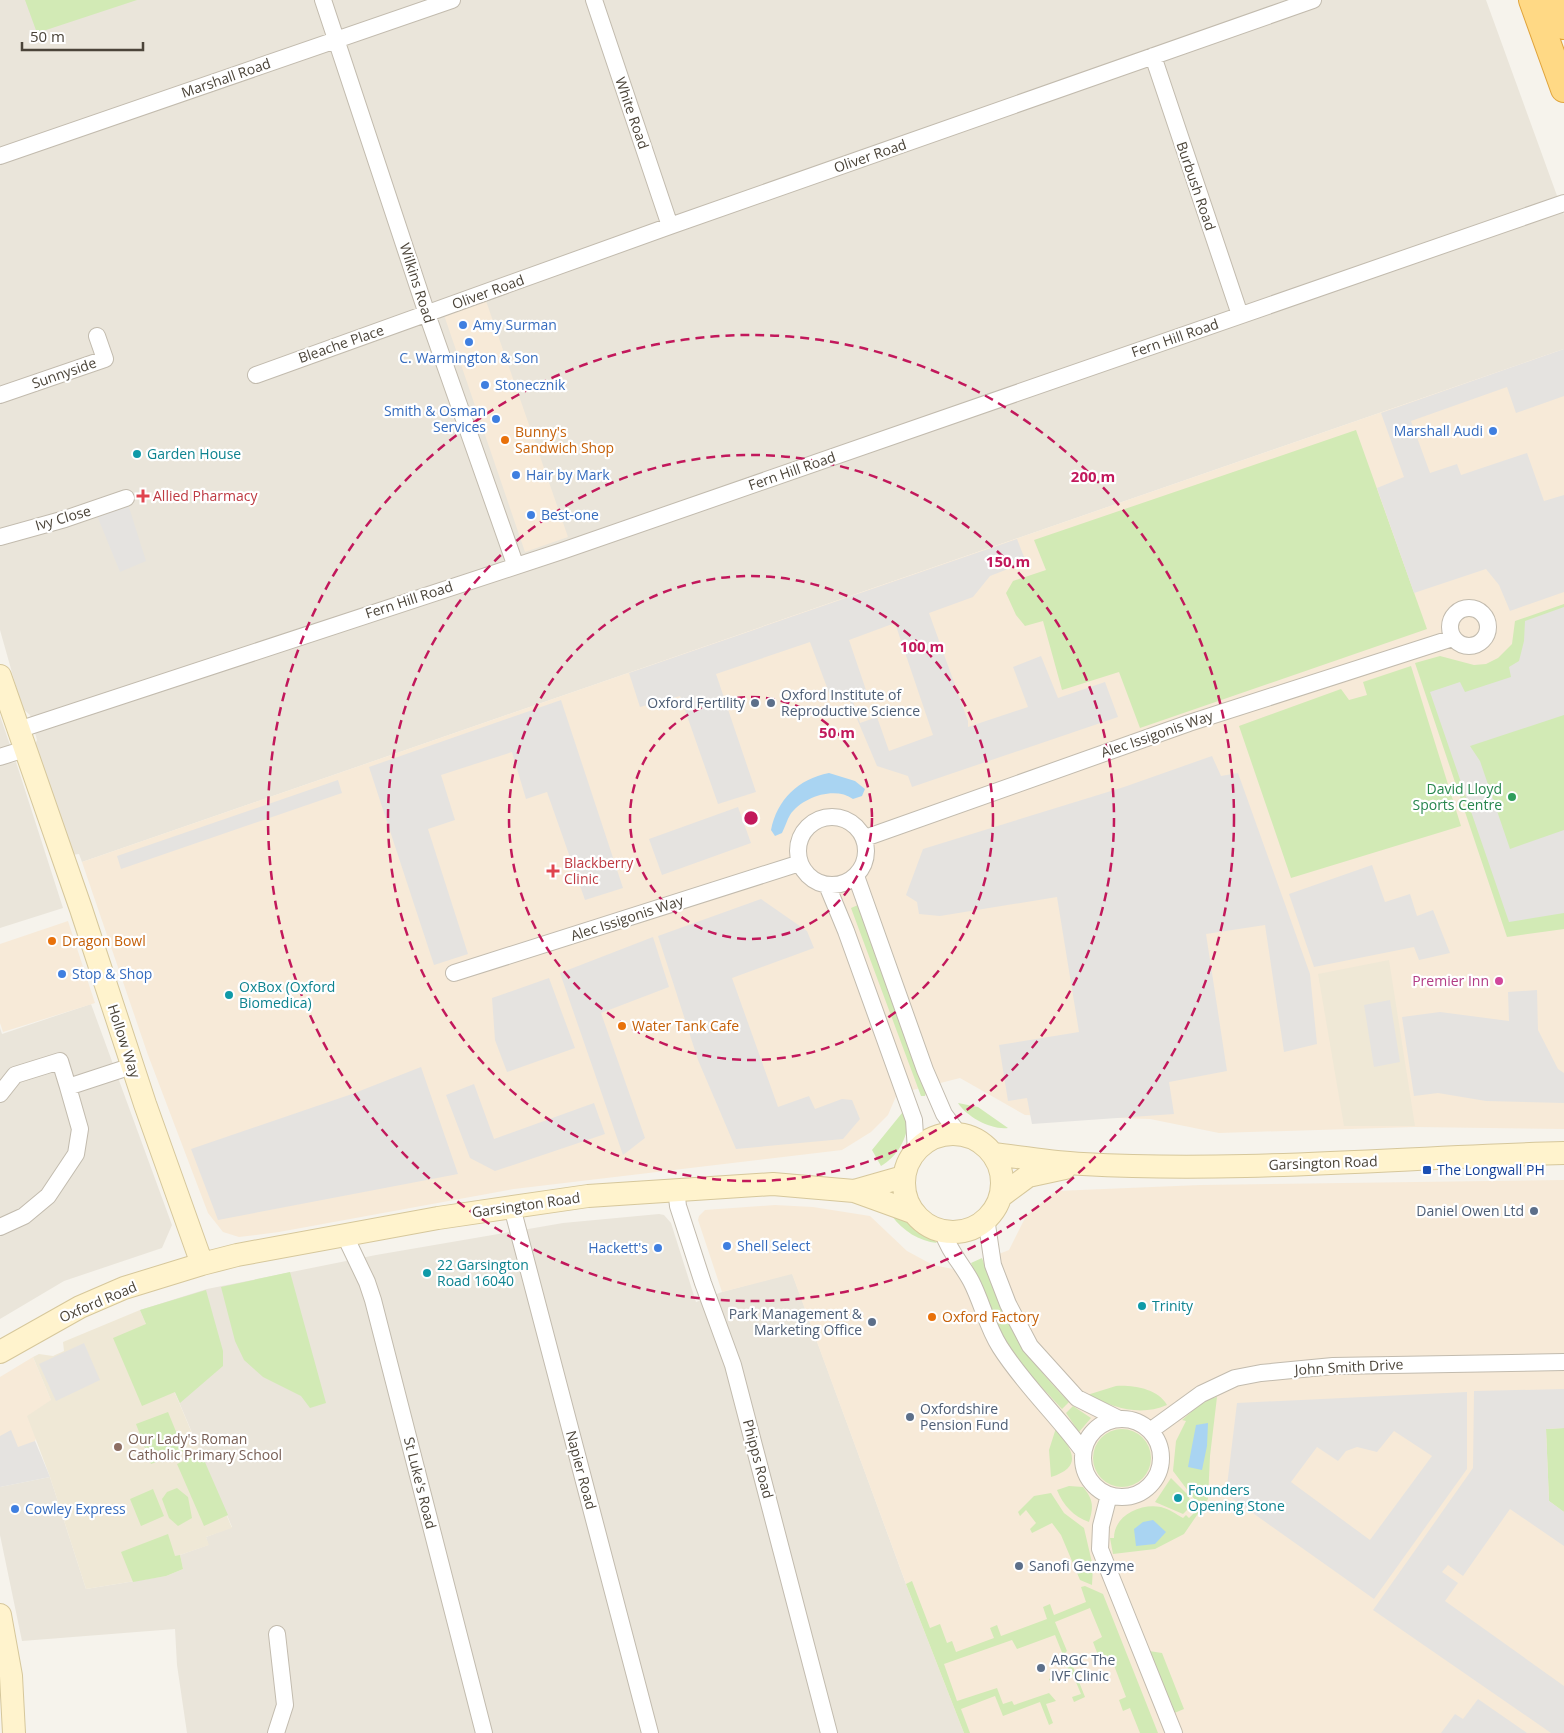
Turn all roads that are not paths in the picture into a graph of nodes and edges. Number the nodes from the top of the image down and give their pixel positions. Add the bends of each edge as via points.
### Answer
1 (323, 0) edge
2 (452, 0) edge
3 (594, 0) edge
4 (1313, 0) edge
5 (1532, 0) edge
6 (1554, 0) edge
7 (1564, 26) edge
8 (337, 40) junction
9 (1153, 56) junction
10 (1564, 89) edge
11 (0, 156) edge
12 (1564, 203) edge
13 (670, 226) junction
14 (427, 314) junction
15 (1240, 316) junction
16 (97, 336) dead end
17 (256, 374) dead end
18 (0, 395) edge
19 (126, 498) dead end
20 (0, 537) edge
21 (516, 564) junction
22 (1453, 638) dead end
23 (0, 676) edge
24 (21, 739) junction
25 (0, 757) edge
26 (865, 838) junction
27 (800, 864) junction
28 (856, 876) junction
29 (827, 885) junction
30 (454, 973) dead end
31 (132, 1066) junction
32 (68, 1087) junction
33 (0, 1094) edge
34 (958, 1133) junction
35 (916, 1151) junction
36 (1564, 1153) edge
37 (993, 1154) junction
38 (1082, 1164) junction
39 (903, 1177) junction
40 (676, 1189) junction
41 (854, 1191) junction
42 (1001, 1196) junction
43 (512, 1207) junction
44 (912, 1212) junction
45 (986, 1218) junction
46 (0, 1226) edge
47 (943, 1232) junction
48 (345, 1236) junction
49 (202, 1264) junction
50 (0, 1352) edge
51 (1564, 1362) edge
52 (1119, 1419) junction
53 (1150, 1430) junction
54 (1083, 1451) junction
55 (1109, 1495) junction
56 (0, 1615) edge
57 (277, 1634) dead end
58 (14, 1733) edge
59 (276, 1733) edge
60 (484, 1733) edge
61 (650, 1733) edge
62 (829, 1733) edge
63 (1174, 1733) edge

1 - 8 street, Wilkins Road
2 - 8 street, Marshall Road
3 - 13 street, White Road
4 - 9 street, Oliver Road
5 - 10 highway
6 - 7 highway
8 - 11 street, Marshall Road
8 - 14 street, Wilkins Road
9 - 13 street, Oliver Road
9 - 15 street, Burbush Road
12 - 15 street, Fern Hill Road
13 - 14 street, Oliver Road
14 - 17 street, Bleache Place
14 - 21 street, Wilkins Road
15 - 21 street, Fern Hill Road via 562,551
16 - 18 street, Sunnyside via 105,359
19 - 20 street, Ivy Close
21 - 24 street, Fern Hill Road
22 - 26 street, Alec Issigonis Way via 1189,723
23 - 24 main road, Hollow Way
24 - 25 street, Fern Hill Road
24 - 31 main road, Hollow Way
26 - 27 street via 846,819 831,816 820,819 807,828 799,842
26 - 28 street via 866,859
27 - 29 street via 811,878
27 - 30 street, Alec Issigonis Way
28 - 29 street via 838,885
28 - 34 street via 925,1070 944,1114
29 - 35 street via 914,1120
31 - 32 street
31 - 49 main road, Hollow Way
32 - 33 street via 60,1061 15,1074
32 - 46 street via 80,1129 76,1154 48,1196 24,1216
34 - 35 main road via 938,1136 920,1145
34 - 37 main road via 979,1141
35 - 39 main road
36 - 38 main road, Garsington Road via 1339,1163
37 - 38 main road
37 - 42 main road via 1002,1177
38 - 42 main road via 1028,1176
39 - 41 main road, Garsington Road
39 - 44 main road via 904,1196
40 - 41 main road, Garsington Road via 773,1184
40 - 43 main road, Garsington Road via 588,1196
40 - 62 street, Phipps Road via 678,1206 703,1283 734,1365
41 - 44 main road, Garsington Road
42 - 45 main road
43 - 48 main road, Garsington Road
43 - 61 street, Napier Road
44 - 47 main road via 924,1224
45 - 47 main road via 963,1232
45 - 52 street via 993,1265 1008,1304 1030,1346 1078,1398
47 - 54 street via 946,1243 973,1286 999,1345
48 - 49 main road, Garsington Road
48 - 60 street, St Luke's Road via 373,1300
49 - 50 main road, Oxford Road via 124,1288 80,1307
51 - 53 street, John Smith Drive via 1333,1366 1262,1372 1235,1378 1201,1394
52 - 53 street via 1134,1421
52 - 54 street via 1107,1422 1094,1432
53 - 55 street via 1160,1447 1156,1478 1139,1492 1128,1496
54 - 55 street via 1083,1466 1088,1480
55 - 63 street via 1101,1526 1100,1549
56 - 58 main road via 11,1676
57 - 59 street via 285,1705

